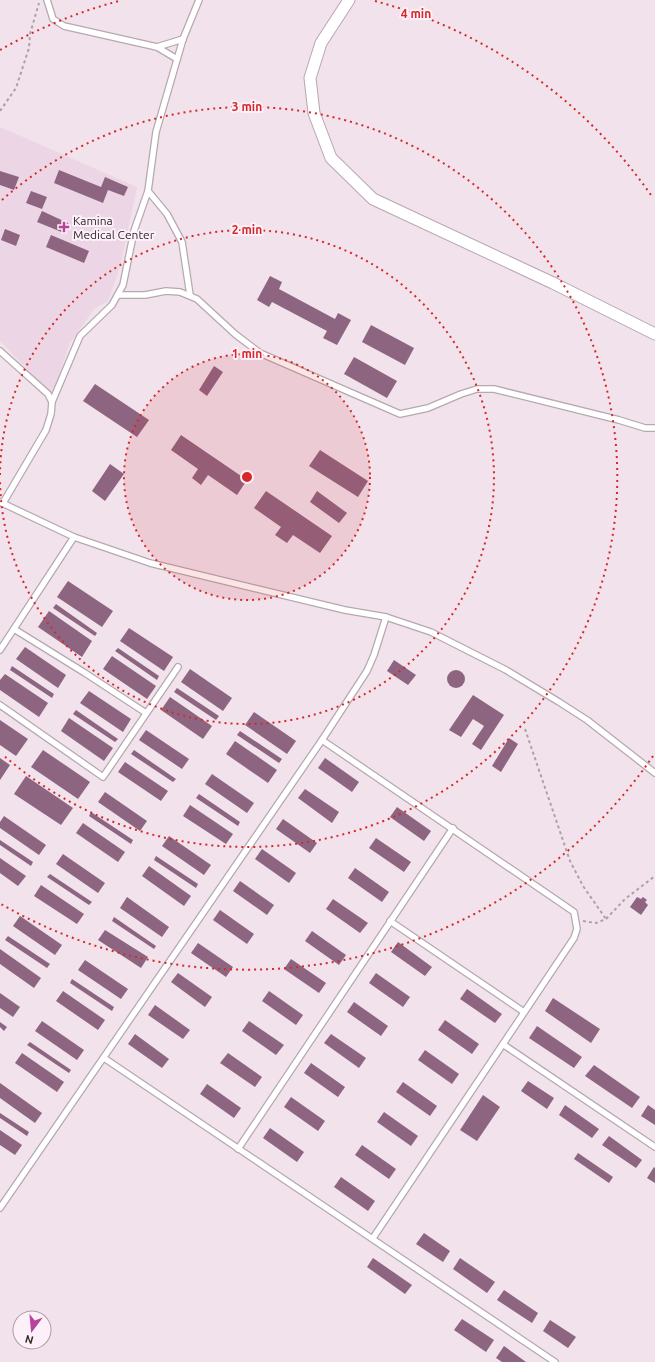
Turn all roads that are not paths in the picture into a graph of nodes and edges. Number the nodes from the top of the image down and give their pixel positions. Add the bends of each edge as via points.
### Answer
1 (47, 0) edge
2 (199, 0) edge
3 (349, 0) edge
4 (184, 39) junction
5 (157, 46) junction
6 (177, 59) junction
7 (148, 191) junction
8 (118, 295) junction
9 (190, 296) junction
10 (655, 334) edge
11 (0, 351) edge
12 (52, 402) junction
13 (655, 428) edge
14 (2, 502) edge
15 (74, 536) junction
16 (386, 617) junction
17 (14, 629) junction
18 (0, 650) edge
19 (178, 667) dead end
20 (0, 705) edge
21 (146, 713) junction
22 (322, 740) junction
23 (655, 773) edge
24 (453, 828) junction
25 (390, 921) junction
26 (524, 1012) junction
27 (504, 1045) junction
28 (104, 1058) junction
29 (655, 1147) edge
30 (238, 1149) junction
31 (0, 1208) edge
32 (373, 1238) junction
33 (555, 1362) edge

1 - 5 lane via 54,19 64,26
2 - 4 lane
3 - 10 street via 321,43 310,78 314,113 331,158 373,198
4 - 5 lane
4 - 6 lane
5 - 6 lane
6 - 7 lane via 156,132
7 - 8 lane via 134,231 123,285
7 - 9 lane via 167,214 182,242
8 - 9 lane via 145,295 166,291
8 - 12 lane via 112,305 80,336
9 - 13 lane via 197,299 260,353 400,414 428,408 477,389 494,389 644,428
11 - 12 lane via 48,394
12 - 14 lane via 52,414 46,430
14 - 15 lane
15 - 16 lane via 150,562 345,610
15 - 17 lane
16 - 22 lane via 367,671
16 - 23 lane via 431,632 506,670 586,720
17 - 18 lane
17 - 21 lane
19 - 21 lane
20 - 21 lane via 103,777
22 - 24 lane
22 - 28 lane
24 - 25 lane
24 - 26 lane via 574,912 574,938
25 - 26 lane
25 - 30 lane
26 - 27 lane
27 - 29 lane
27 - 32 lane
28 - 30 lane
28 - 31 lane
30 - 32 lane
32 - 33 lane

